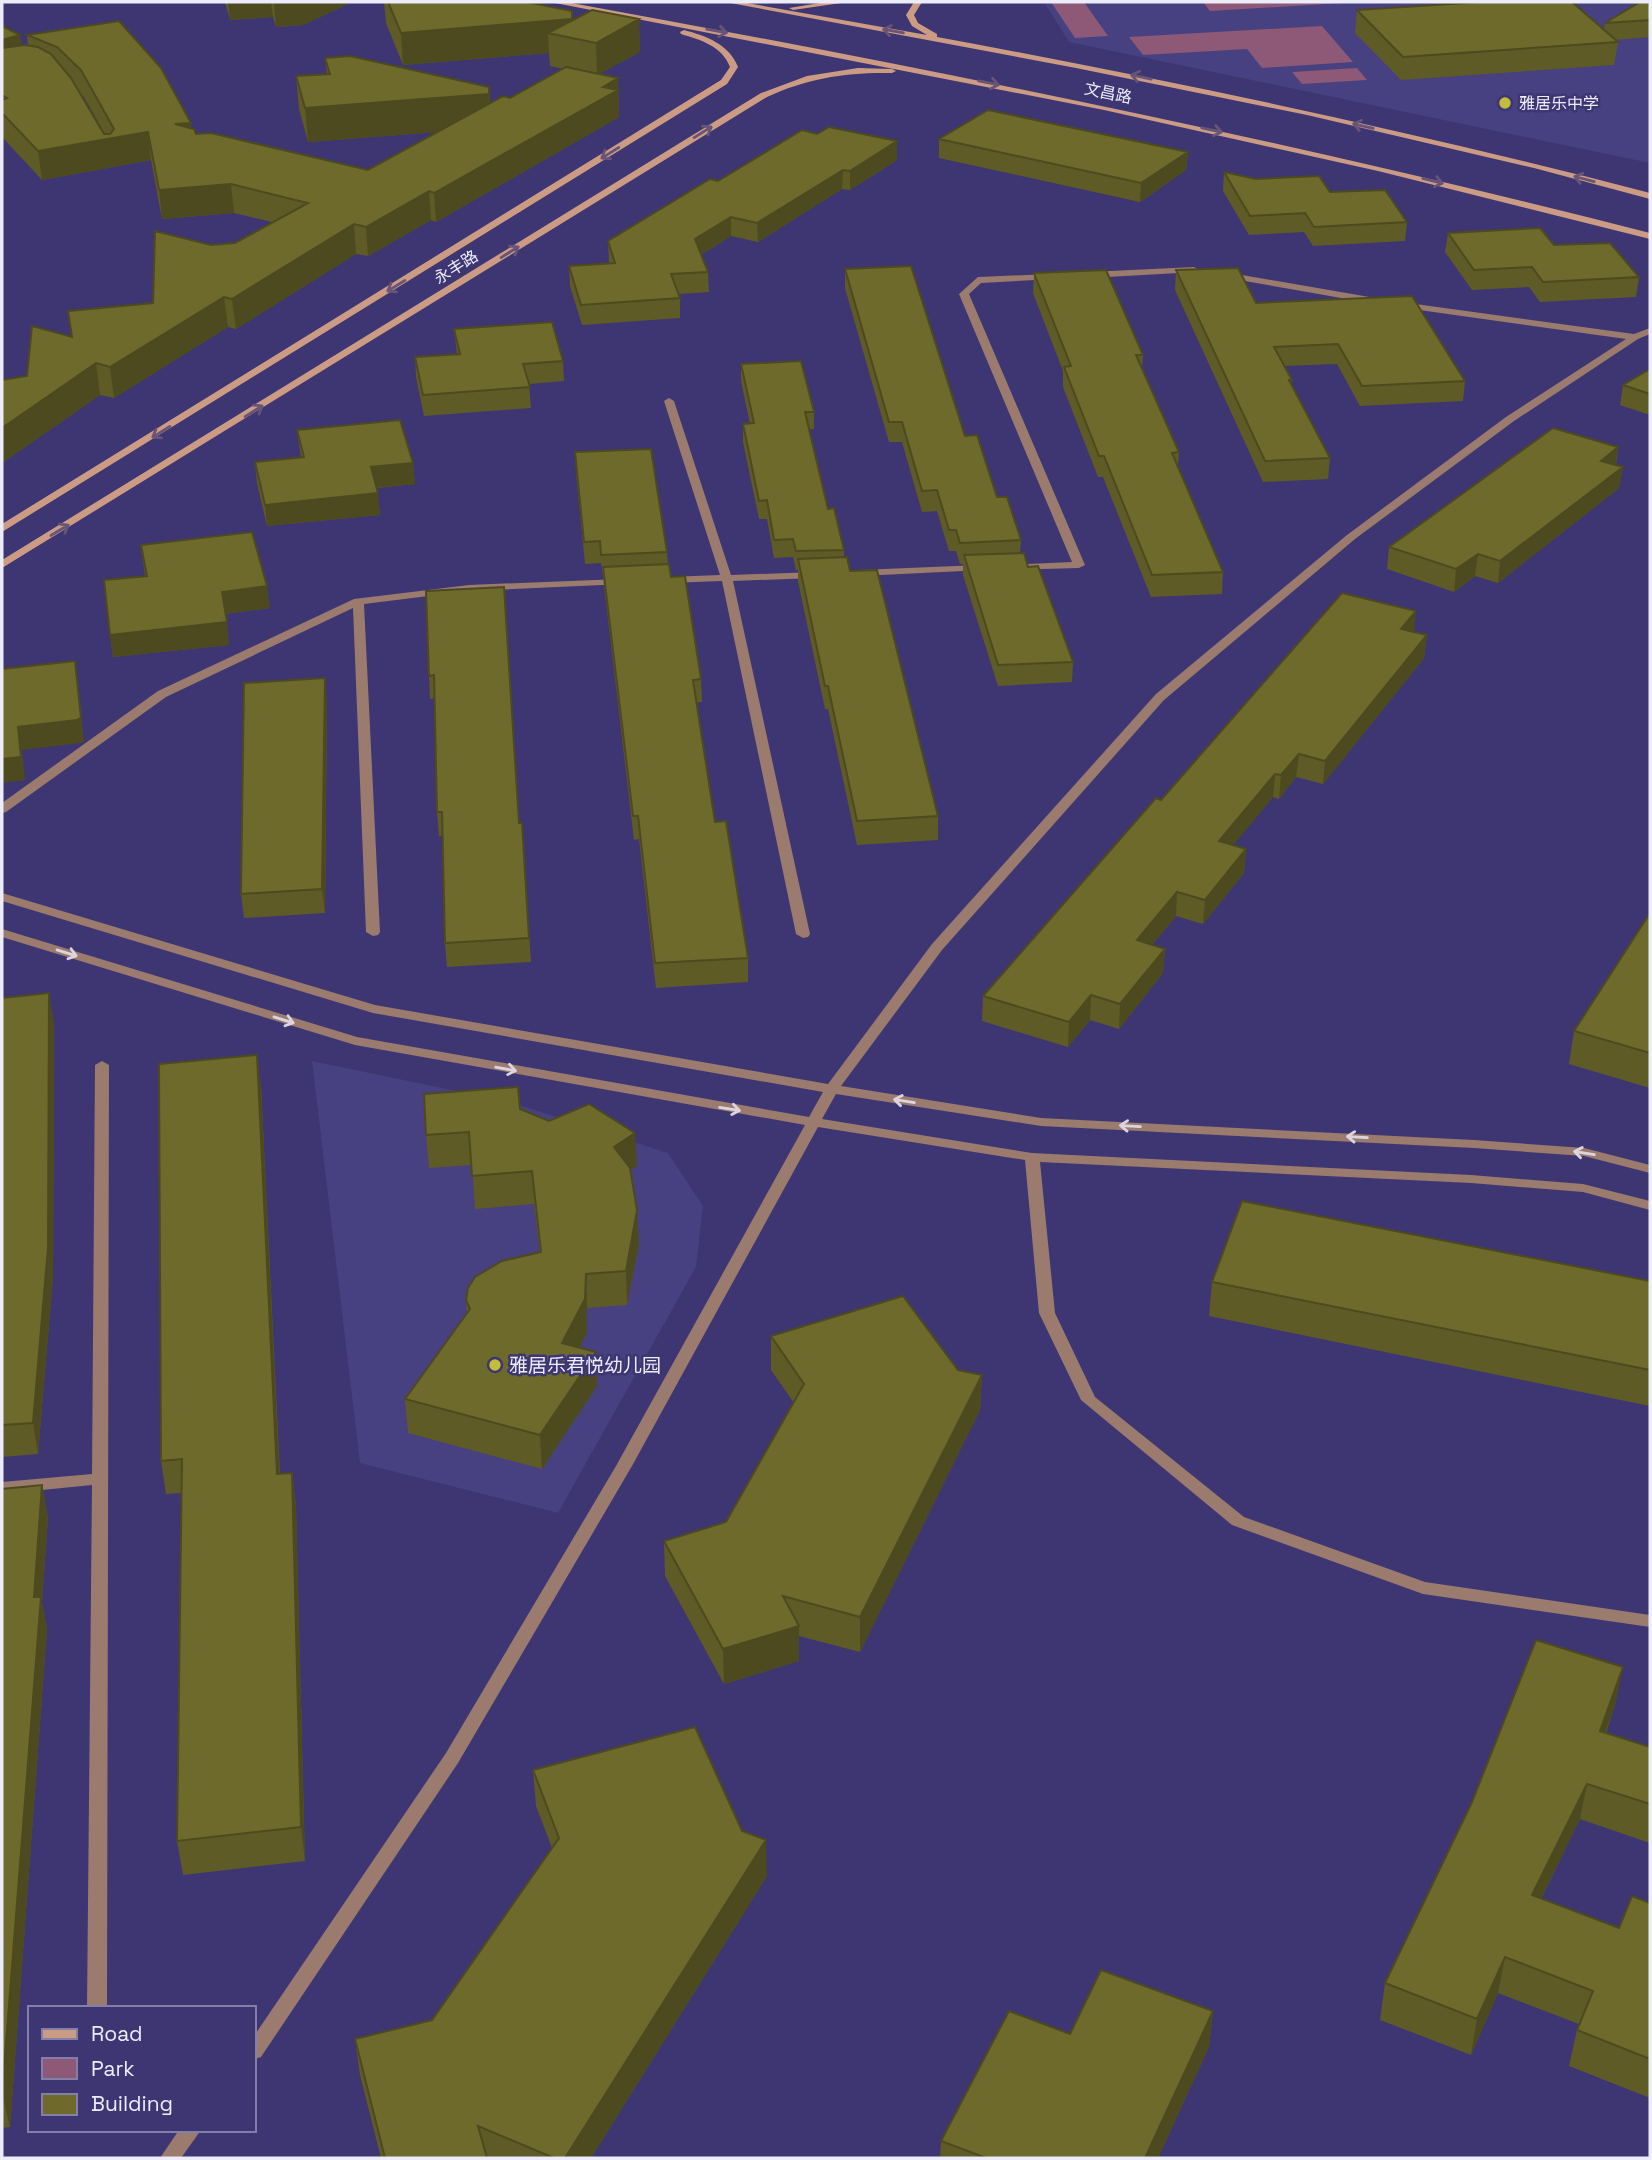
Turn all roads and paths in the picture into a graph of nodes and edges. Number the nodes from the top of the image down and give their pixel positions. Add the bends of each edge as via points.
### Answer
1 (554, 2) edge
2 (729, 2) edge
3 (844, 2) edge
4 (918, 2) edge
5 (740, 4) junction
6 (639, 17) junction
7 (969, 45) junction
8 (950, 75) junction
9 (1650, 196) edge
10 (1650, 236) edge
11 (1060, 276) edge
12 (1073, 276) edge
13 (1650, 331) edge
14 (1635, 337) junction
15 (669, 401) dead end
16 (2, 529) edge
17 (2, 565) edge
18 (849, 573) edge
19 (822, 575) edge
20 (727, 578) junction
21 (659, 581) edge
22 (632, 582) edge
23 (358, 601) junction
24 (2, 809) edge
25 (2, 897) edge
26 (373, 932) dead end
27 (2, 933) edge
28 (803, 934) dead end
29 (102, 1065) dead end
30 (832, 1089) junction
31 (814, 1122) junction
32 (1032, 1157) junction
33 (1650, 1169) edge
34 (1650, 1205) edge
35 (100, 1479) junction
36 (2, 1488) edge
37 (1650, 1621) edge
38 (97, 2006) edge
39 (256, 2048) edge
40 (190, 2132) edge
41 (170, 2158) edge

1 - 6 street, 文昌路
2 - 5 street, 文昌路
3 - 5 street via 791,8
4 - 7 street via 910,15 915,24 936,37
7 -> 5 street, 文昌路
6 -> 8 street, 文昌路
6 -> 16 street, 永丰路 via 719,47 732,59 731,75
9 -> 7 street, 文昌路 via 1294,110
8 -> 10 street, 文昌路 via 1282,145
17 -> 8 street, 永丰路 via 764,95 795,80 832,73 879,70
11 - 18 street via 978,280 964,294 1079,565
12 - 14 street via 1196,270 1440,312
13 - 14 street
14 - 30 street via 1510,419 1351,537 1160,697 937,947
15 - 20 street
19 - 20 street
20 - 21 street
20 - 28 street
22 - 23 street via 469,588
23 - 24 street via 162,694
23 - 26 street
25 - 30 street via 373,1009
27 -> 31 street via 355,1041
29 - 35 street
30 - 31 street
33 -> 30 street via 1584,1152 1041,1122
31 - 32 street
31 - 39 street via 624,1466 452,1758
32 - 34 street via 1471,1179 1583,1188
32 - 37 street via 1047,1313 1089,1400 1238,1521 1423,1588
35 - 36 street
35 - 38 street
40 - 41 street

